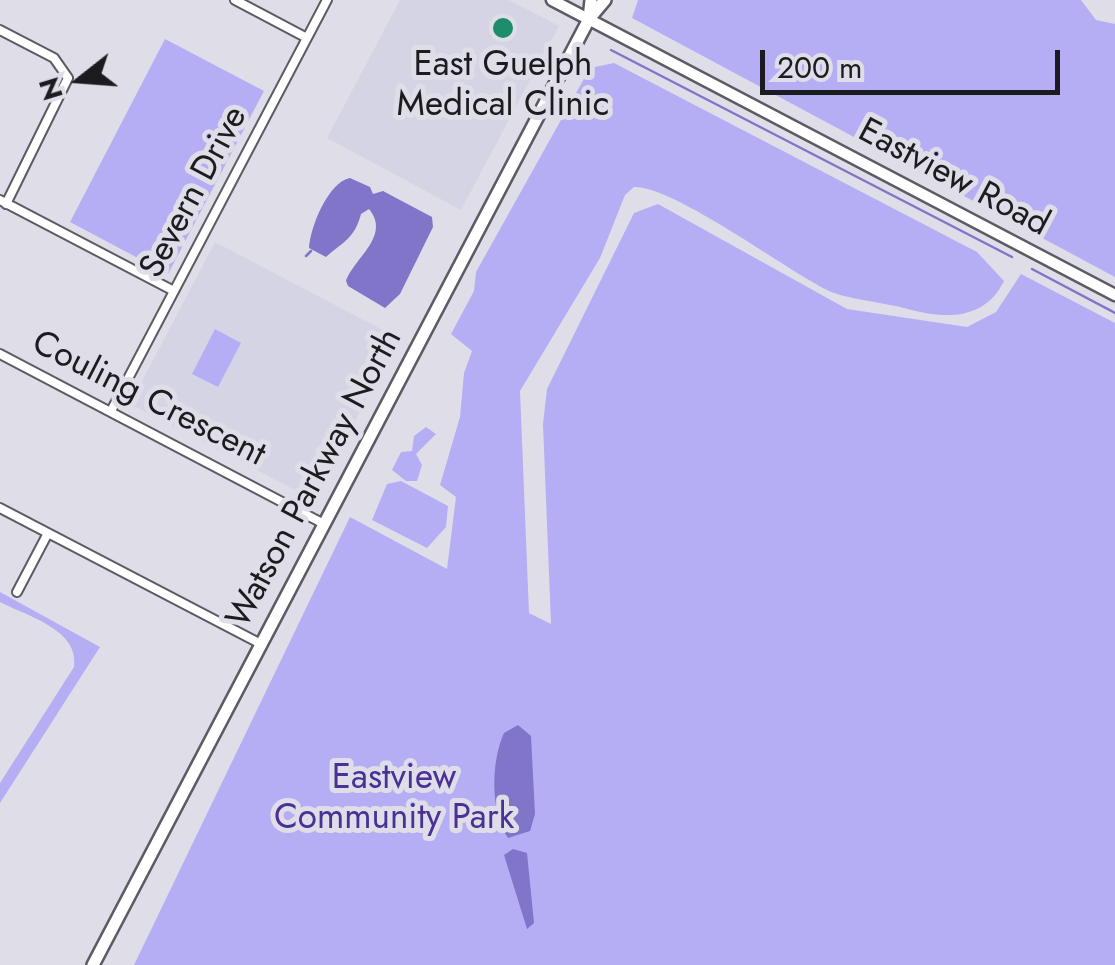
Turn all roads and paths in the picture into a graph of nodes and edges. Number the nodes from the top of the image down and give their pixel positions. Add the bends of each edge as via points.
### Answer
1 (235, 0) edge
2 (328, 0) edge
3 (552, 0) edge
4 (591, 0) edge
5 (605, 0) edge
6 (588, 18) junction
7 (0, 30) edge
8 (307, 38) junction
9 (3, 202) edge
10 (174, 292) junction
11 (1115, 295) edge
12 (0, 354) edge
13 (110, 412) junction
14 (0, 508) edge
15 (324, 524) junction
16 (48, 533) junction
17 (17, 592) dead end
18 (260, 644) junction
19 (93, 965) edge

1 - 8 street
2 - 8 street, Severn Drive
3 - 6 street, Eastview Road
4 - 6 main road, Watson Parkway North
5 - 6 main road, Watson Parkway North
6 - 11 street, Eastview Road
6 - 15 main road, Watson Parkway North
7 - 9 street via 54,58 68,78
8 - 10 street, Severn Drive
9 - 10 street
10 - 13 street, Severn Drive
12 - 13 street, Couling Crescent
13 - 15 street, Couling Crescent
14 - 16 street
15 - 18 main road, Watson Parkway North
16 - 17 street
16 - 18 street
18 - 19 main road, Watson Parkway North

